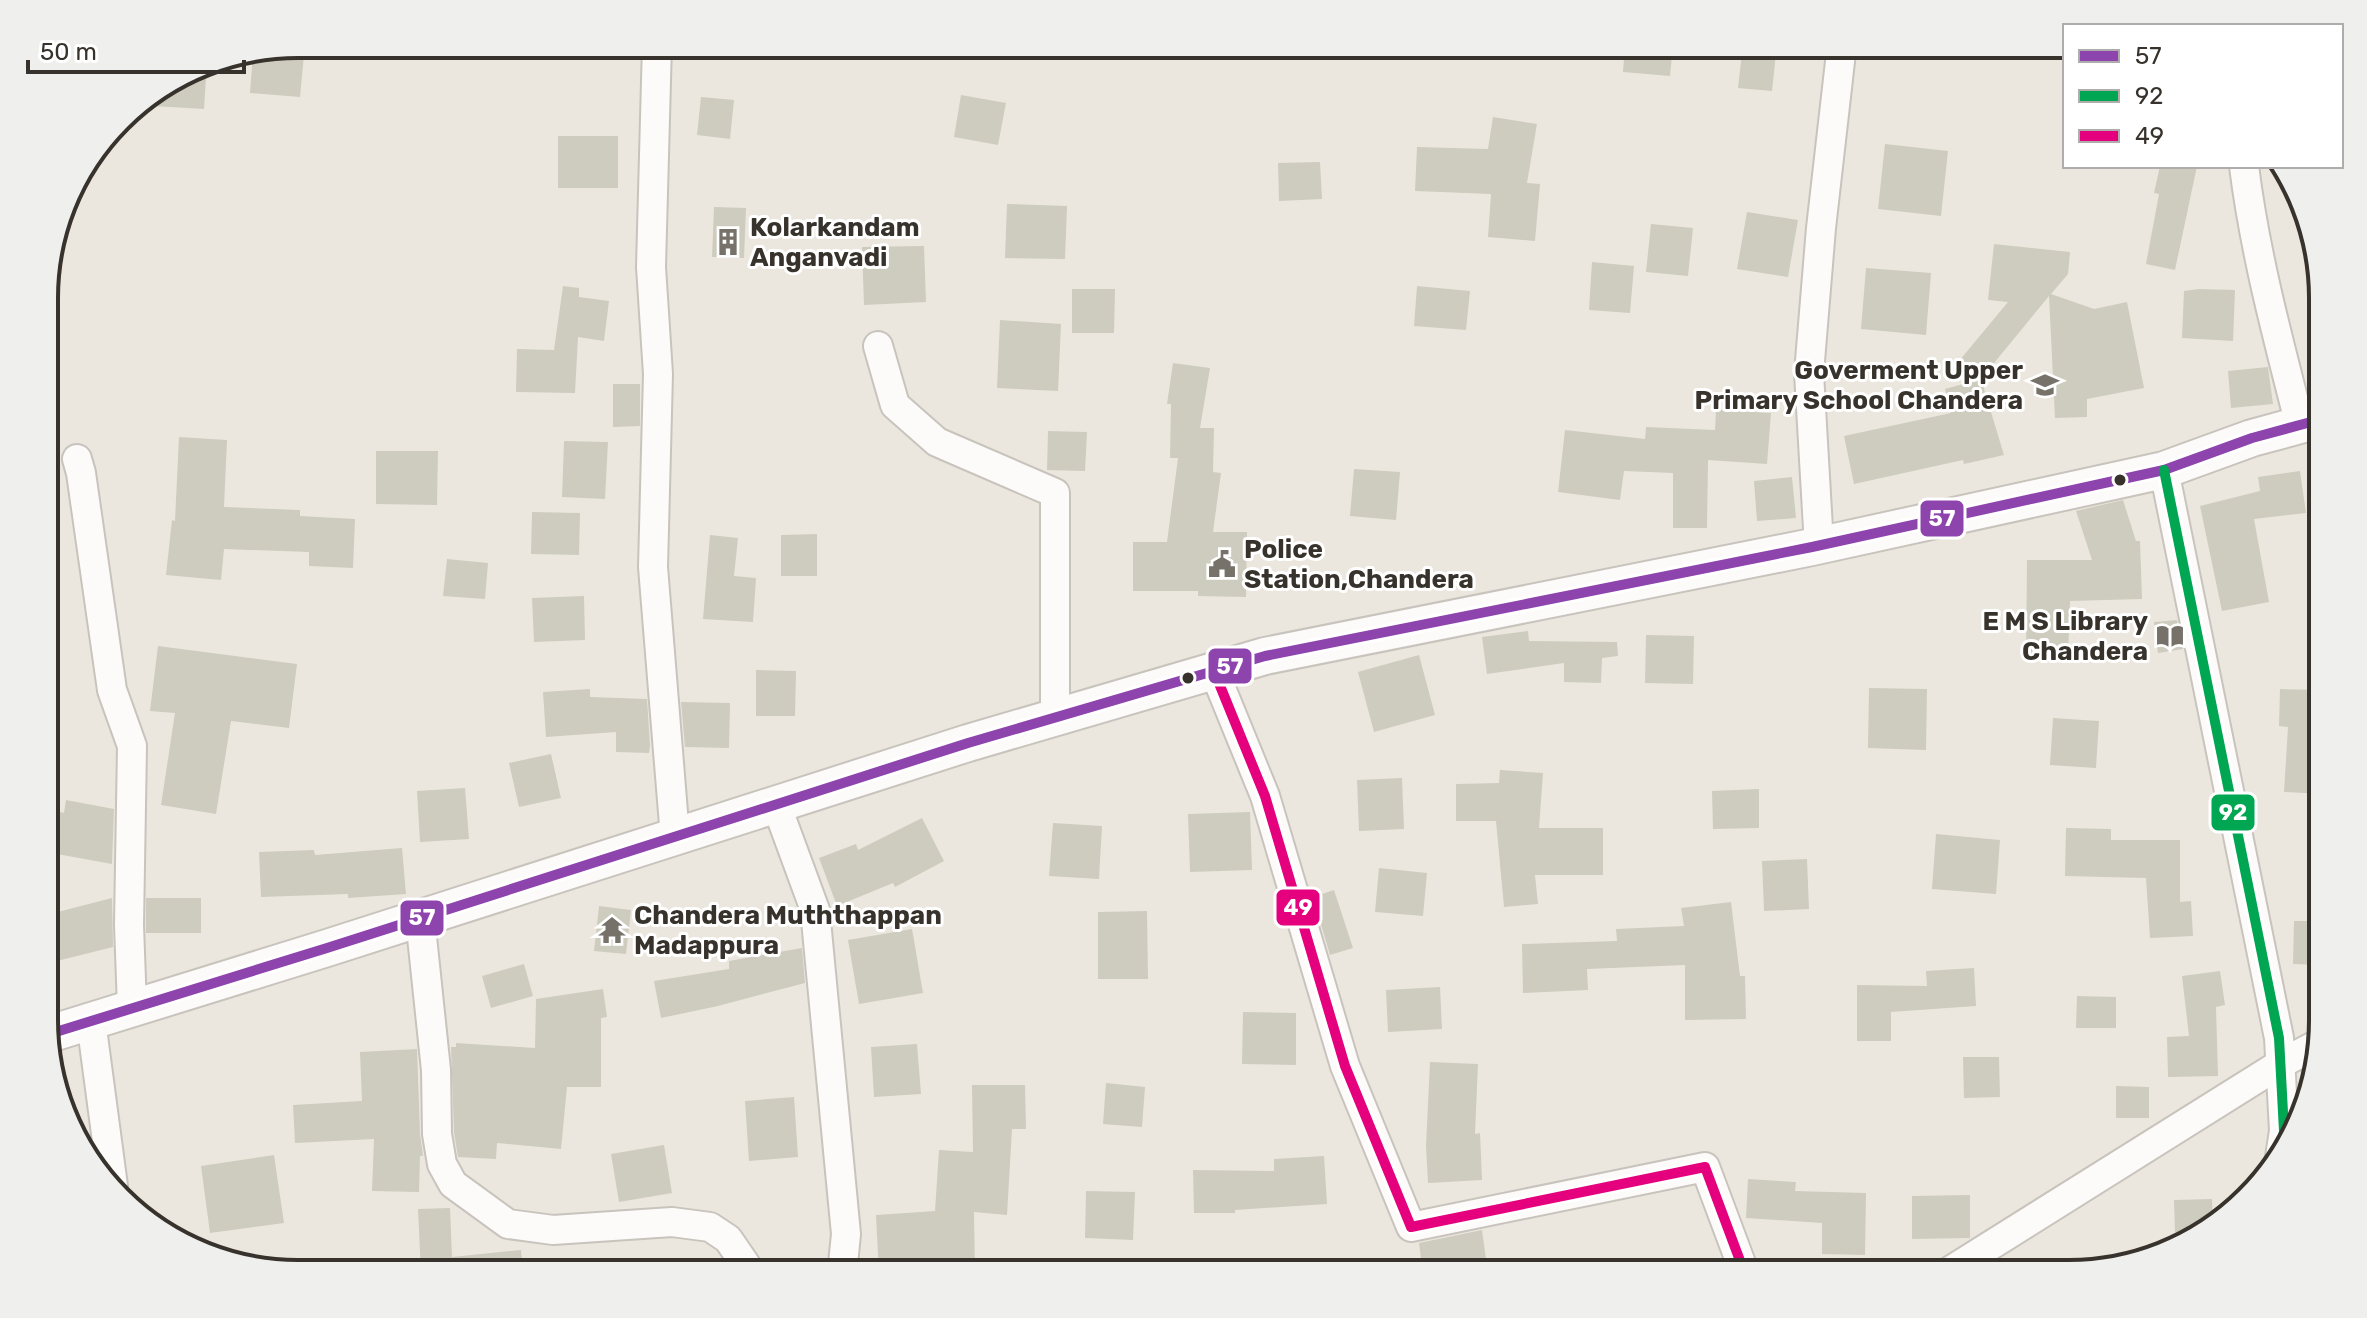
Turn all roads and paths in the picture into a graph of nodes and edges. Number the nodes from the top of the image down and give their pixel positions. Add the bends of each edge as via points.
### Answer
1 (1840, 58) edge
2 (657, 59) edge
3 (2244, 168) edge
4 (878, 346) dead end
5 (2308, 413) edge
6 (2308, 423) edge
7 (77, 459) dead end
8 (2164, 470) junction
9 (1819, 546) junction
10 (1214, 671) junction
11 (1055, 717) junction
12 (776, 804) junction
13 (675, 837) junction
14 (420, 918) junction
15 (132, 1008) junction
16 (91, 1021) junction
17 (59, 1031) edge
18 (2306, 1050) edge
19 (2280, 1064) junction
20 (2284, 1127) edge
21 (111, 1169) edge
22 (1739, 1259) edge
23 (1969, 1259) edge
24 (742, 1260) edge
25 (843, 1260) edge

1 - 9 street via 1809,373
2 - 13 street via 651,267 658,374 653,567
3 - 5 street via 2259,259
4 - 11 street via 895,405 937,442 1055,493
6 - 8 main road
7 - 15 street via 112,690 132,746
8 - 9 main road
8 - 19 street
9 - 10 main road via 1265,656
10 - 11 main road
10 - 22 street via 1265,796 1345,1066 1411,1227 1705,1167
11 - 12 main road
12 - 13 main road
12 - 25 street via 815,910 846,1234
13 - 14 main road
14 - 15 main road
14 - 24 street via 436,1070 437,1134 442,1164 453,1184 508,1224 553,1230 672,1222 710,1227 728,1239
15 - 16 main road
16 - 17 main road
16 - 21 street
18 - 19 street
19 - 20 street
19 - 23 street

